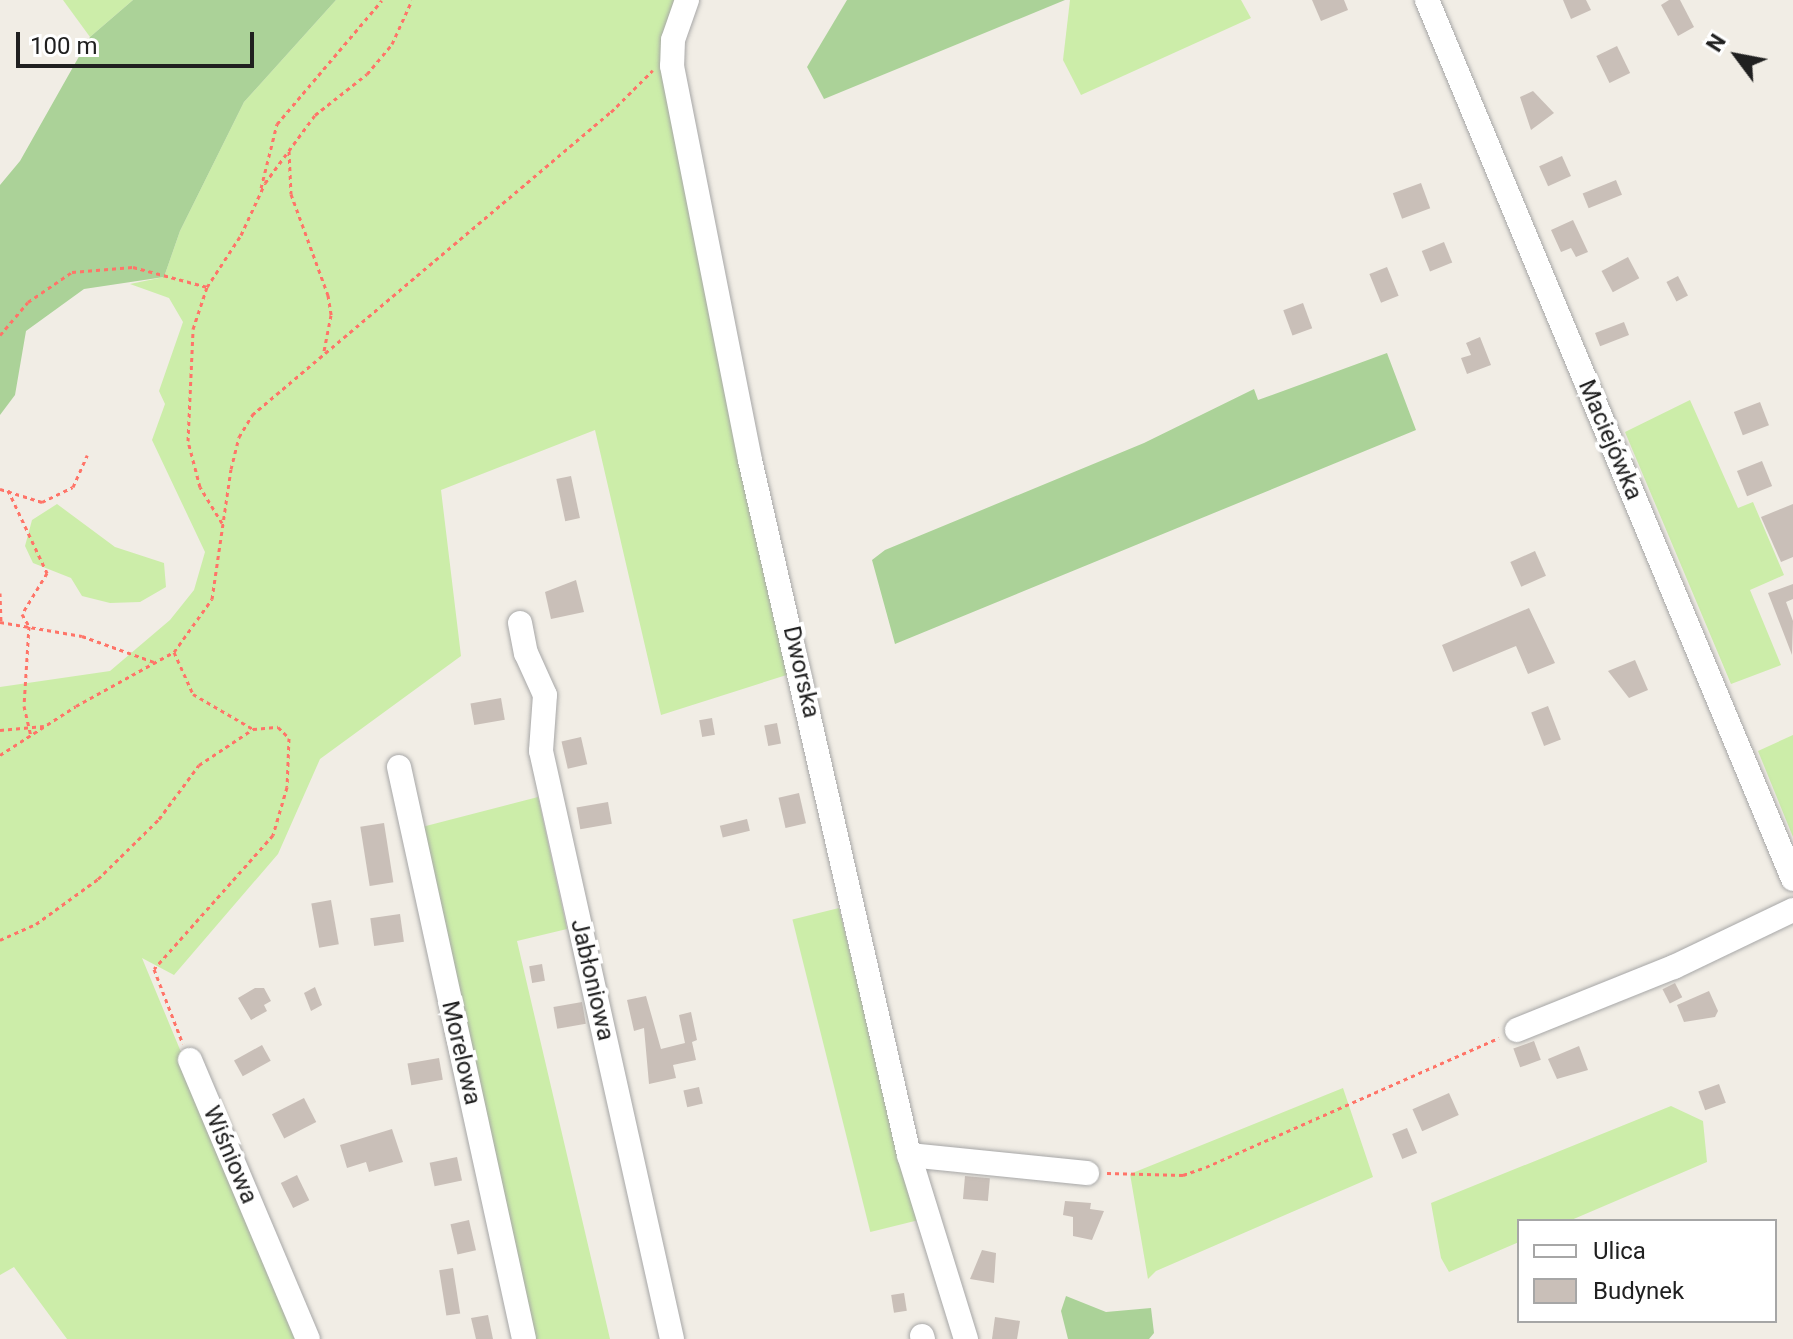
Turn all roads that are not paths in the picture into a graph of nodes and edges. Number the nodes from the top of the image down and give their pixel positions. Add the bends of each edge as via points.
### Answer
1 (687, 0) edge
2 (1427, 0) edge
3 (520, 623) dead end
4 (399, 767) dead end
5 (1793, 879) edge
6 (1793, 910) edge
7 (1517, 1030) road end
8 (190, 1060) road end
9 (909, 1155) junction
10 (1087, 1173) road end
11 (308, 1339) edge
12 (524, 1339) edge
13 (672, 1339) edge
14 (966, 1339) edge

1 - 9 street, Dworska via 673,40 679,102 750,460
2 - 5 street, Maciejówka
3 - 13 street, Jabłoniowa via 526,653 545,695 541,751
4 - 12 street, Morelowa
6 - 7 street via 1674,967
8 - 11 street, Wiśniowa
9 - 10 street
9 - 14 street, Dworska

